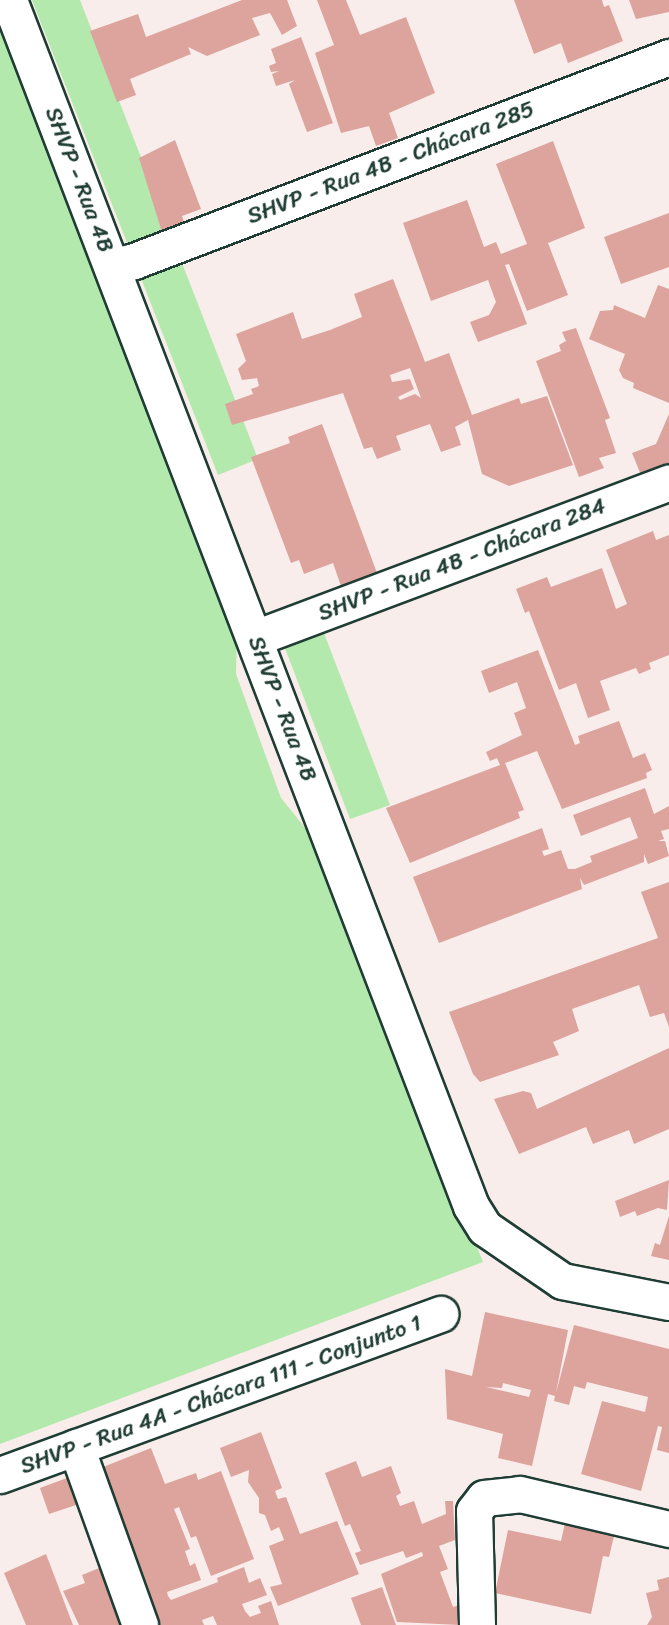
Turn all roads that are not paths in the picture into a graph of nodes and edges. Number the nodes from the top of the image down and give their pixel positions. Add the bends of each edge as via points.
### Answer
1 (9, 0) edge
2 (669, 57) edge
3 (113, 265) junction
4 (669, 482) edge
5 (255, 638) junction
6 (669, 1302) edge
7 (442, 1314) dead end
8 (76, 1447) junction
9 (0, 1475) edge
10 (669, 1529) edge
11 (140, 1625) edge
12 (477, 1625) edge

1 - 3 street, SHVP - Rua 4B
2 - 3 street, SHVP - Rua 4B - Chácara 285 via 144,258
3 - 5 street, SHVP - Rua 4B
4 - 5 street, SHVP - Rua 4B - Chácara 284
5 - 6 street, SHVP - Rua 4B via 478,1217 529,1263 562,1281
7 - 8 street, SHVP - Rua 4A - Chácara 111 - Conjunto 1
8 - 9 street, SHVP - Rua 4A - Chácara 111 - Conjunto 1
8 - 11 street
10 - 12 street via 520,1494 484,1498 474,1511

